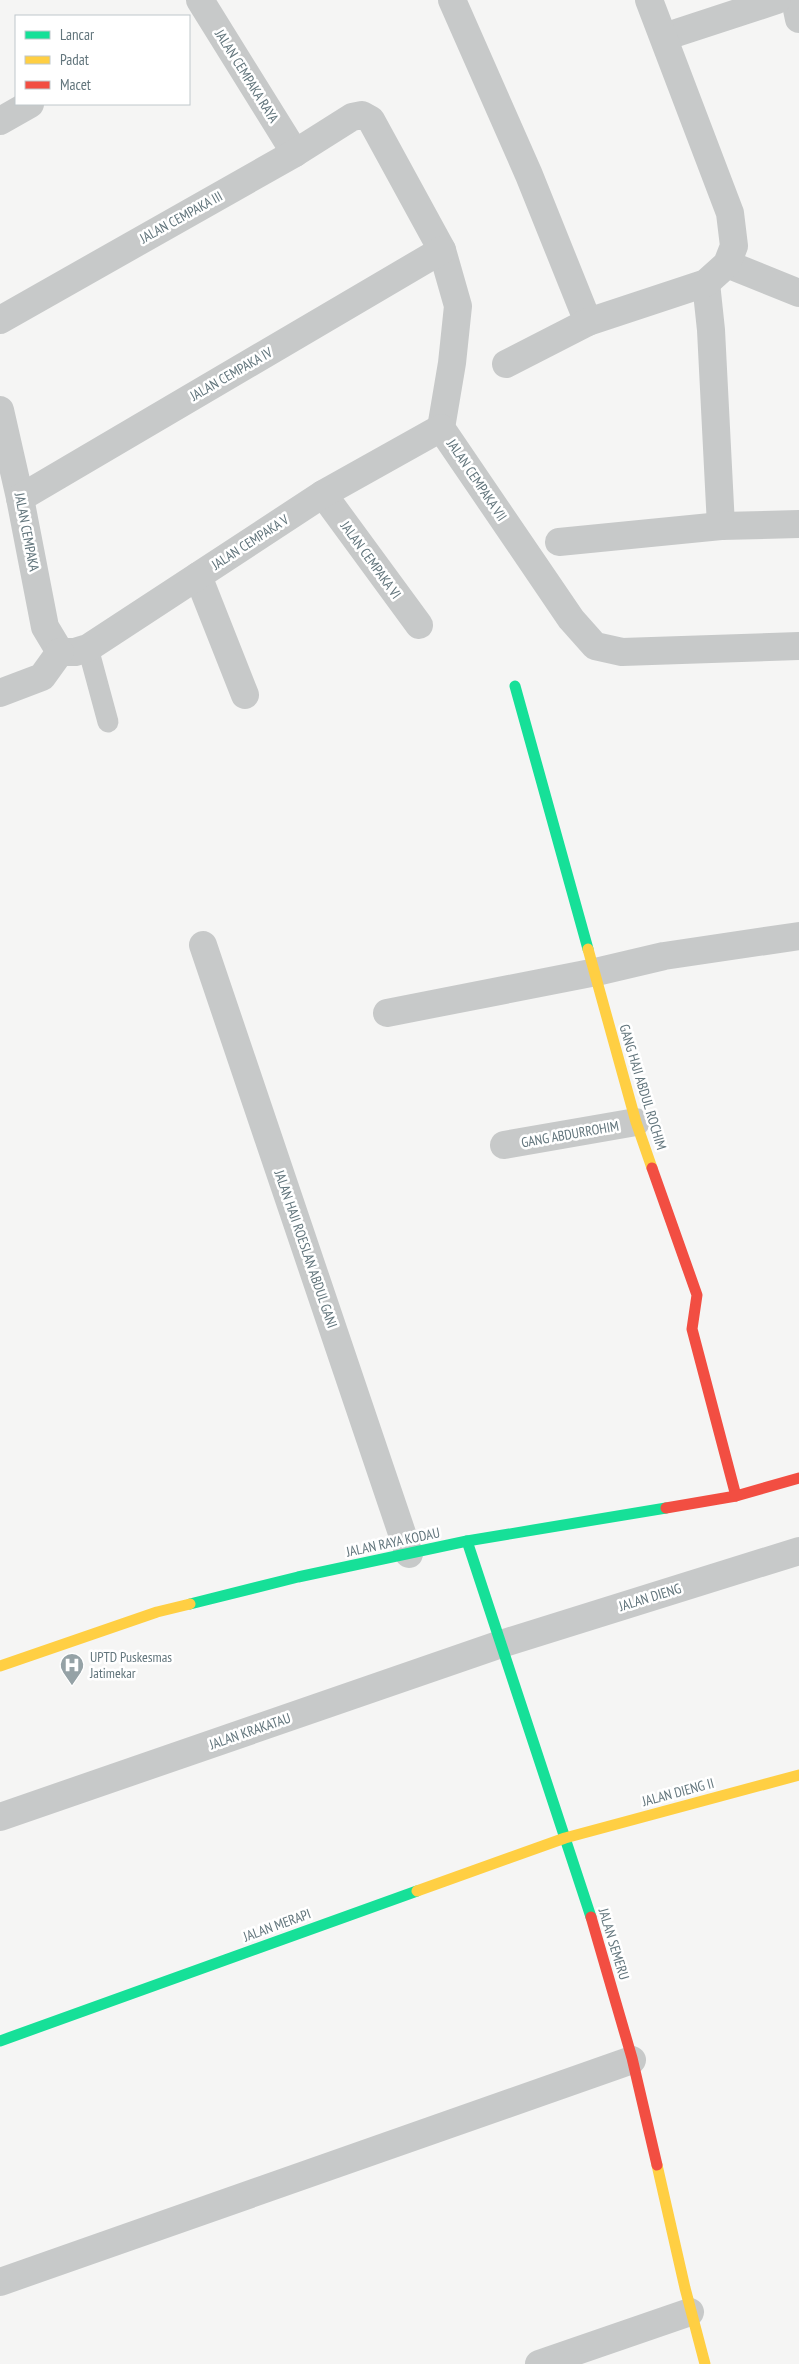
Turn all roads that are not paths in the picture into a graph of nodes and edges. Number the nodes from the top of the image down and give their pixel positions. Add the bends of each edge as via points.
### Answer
1 (452, 0) edge
2 (649, 0) edge
3 (777, 0) edge
4 (795, 0) edge
5 (196, 7) edge
6 (799, 19) edge
7 (664, 37) junction
8 (28, 105) edge
9 (0, 121) edge
10 (295, 153) junction
11 (442, 250) junction
12 (727, 264) junction
13 (706, 283) junction
14 (799, 293) edge
15 (0, 320) edge
16 (588, 322) junction
17 (506, 364) dead end
18 (0, 410) edge
19 (441, 428) junction
20 (323, 494) junction
21 (20, 498) junction
22 (799, 524) edge
23 (721, 526) junction
24 (559, 542) dead end
25 (198, 576) junction
26 (419, 625) dead end
27 (799, 646) edge
28 (88, 648) junction
29 (60, 652) junction
30 (515, 686) dead end
31 (0, 693) edge
32 (245, 695) dead end
33 (108, 722) dead end
34 (799, 936) edge
35 (203, 945) dead end
36 (596, 972) junction
37 (387, 1013) dead end
38 (636, 1122) junction
39 (504, 1145) dead end
40 (799, 1478) edge
41 (736, 1496) junction
42 (466, 1542) junction
43 (799, 1551) edge
44 (409, 1554) junction
45 (501, 1644) junction
46 (0, 1666) edge
47 (799, 1775) edge
48 (0, 1817) edge
49 (565, 1838) junction
50 (0, 2041) edge
51 (632, 2060) junction
52 (0, 2282) edge
53 (690, 2312) junction
54 (539, 2364) edge
55 (705, 2364) edge

1 - 16 street via 529,175
2 - 7 street
3 - 7 street
4 - 6 street
5 - 10 street, JALAN CEMPAKA RAYA
7 - 12 street via 730,213 734,246
8 - 9 street
10 - 11 street, JALAN CEMPAKA III via 352,117 362,115 371,120
10 - 15 street, JALAN CEMPAKA III
11 - 19 street via 458,306
11 - 21 street, JALAN CEMPAKA IV
12 - 13 street
12 - 14 street
13 - 16 street
13 - 23 street
16 - 17 street
18 - 21 street, JALAN CEMPAKA
19 - 20 street, JALAN CEMPAKA V
19 - 27 street, JALAN CEMPAKA VII via 571,618 595,646 622,652
20 - 25 street, JALAN CEMPAKA V
20 - 26 street, JALAN CEMPAKA VI
21 - 29 street, JALAN CEMPAKA via 46,627
22 - 23 street
23 - 24 street
25 - 28 street, JALAN CEMPAKA V
25 - 32 street
28 - 29 street, JALAN CEMPAKA V
28 - 33 lane
29 - 31 street via 42,677
30 - 36 street, GANG HAJI ABDUL ROCHIM
34 - 36 street via 664,956
35 - 44 street, JALAN HAJI ROESLAN ABDUL GANI
36 - 37 street
36 - 38 street, GANG HAJI ABDUL ROCHIM
38 - 39 street, GANG ABDURROHIM
38 - 41 street, GANG HAJI ABDUL ROCHIM via 697,1295 692,1329
40 - 41 street, JALAN RAYA KODAU
41 - 42 street, JALAN RAYA KODAU
42 - 44 street, JALAN RAYA KODAU
42 - 45 street, JALAN SEMERU
43 - 45 street, JALAN DIENG
44 - 46 street, JALAN RAYA KODAU via 157,1612
45 - 48 street, JALAN KRAKATAU
45 - 49 street, JALAN SEMERU
47 - 49 street, JALAN DIENG II
49 - 50 street, JALAN MERAPI
49 - 51 street, JALAN SEMERU
51 - 52 street
51 - 53 street, JALAN SEMERU
53 - 54 street
53 - 55 street, JALAN SEMERU

